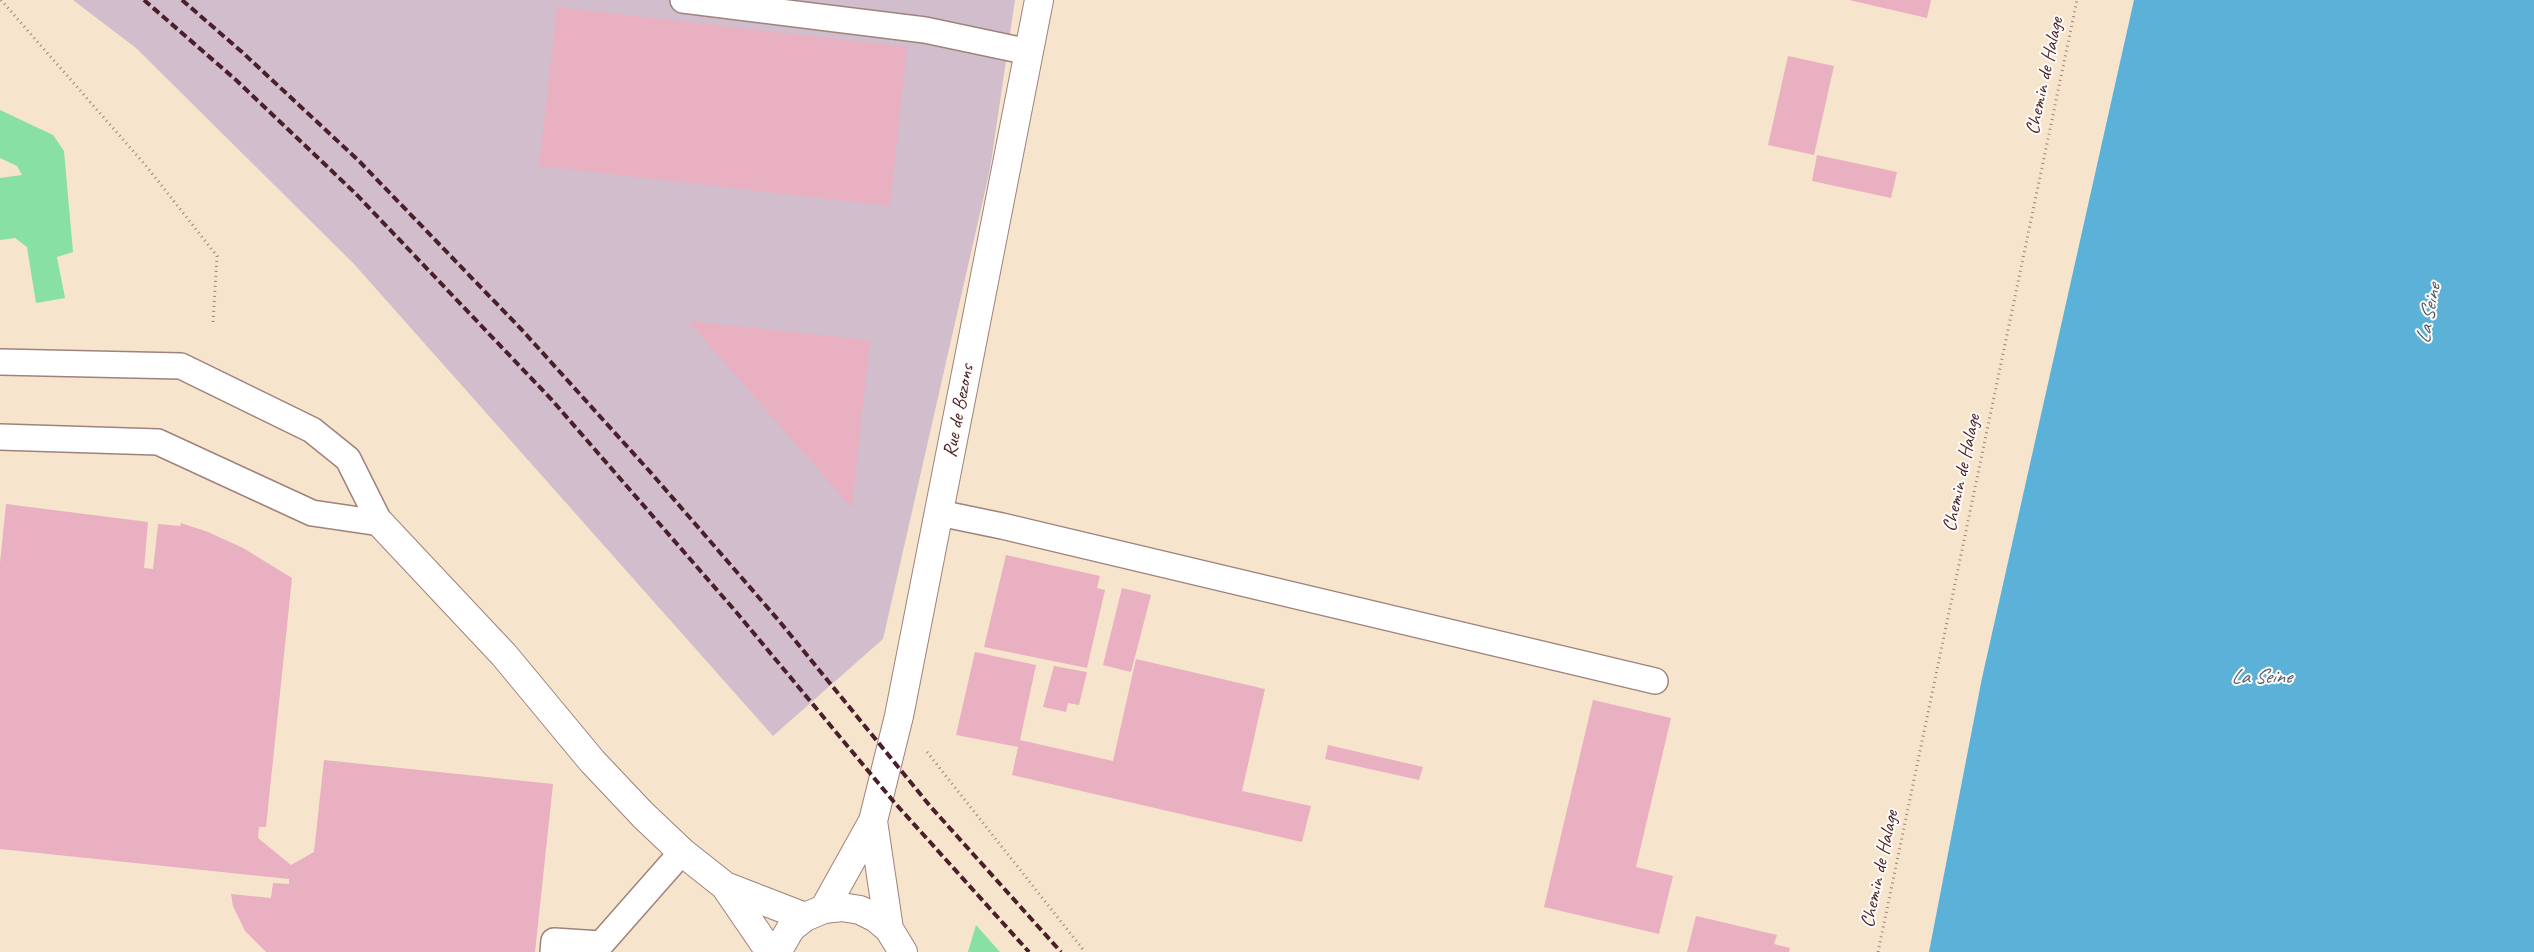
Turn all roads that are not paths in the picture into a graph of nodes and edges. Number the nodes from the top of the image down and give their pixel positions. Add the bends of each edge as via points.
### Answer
1 (683, 0) edge
2 (1039, 0) edge
3 (1029, 52) junction
4 (0, 362) edge
5 (0, 437) edge
6 (939, 513) junction
7 (380, 523) junction
8 (1655, 681) dead end
9 (873, 821) junction
10 (682, 852) junction
11 (725, 886) junction
12 (814, 913) junction
13 (896, 941) edge
14 (553, 952) edge
15 (770, 952) edge
16 (777, 952) edge

1 - 3 lane via 925,30
2 - 3 street, Rue de Bezons
3 - 6 street, Rue de Bezons
4 - 7 lane via 181,366 312,430 348,459
5 - 7 lane via 158,442 312,513
6 - 8 lane
6 - 9 street, Rue de Bezons via 899,716
7 - 10 street via 504,655 592,761
9 - 12 street, Rue de Bezons
9 - 13 street, Rue de Bezons
10 - 11 street
10 - 14 lane via 601,944 554,941
11 - 12 street
11 - 15 street
12 - 13 street, Rue de Bezons via 842,907 860,910 876,918
12 - 16 street, Rue de Bezons via 791,928

